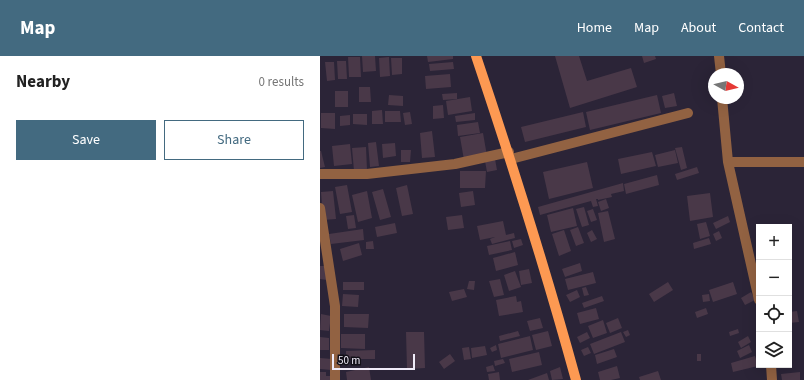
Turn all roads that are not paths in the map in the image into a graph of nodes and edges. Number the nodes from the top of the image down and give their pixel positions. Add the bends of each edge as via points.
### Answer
1 (476, 56) edge
2 (719, 56) edge
3 (720, 68) edge
4 (723, 104) edge
5 (688, 113) dead end
6 (510, 155) junction
7 (728, 162) junction
8 (804, 162) edge
9 (320, 174) edge
10 (320, 208) edge
11 (758, 296) edge
12 (771, 368) edge
13 (335, 380) edge
14 (576, 380) edge
15 (772, 380) edge

1 - 6 main road
2 - 3 street
4 - 7 street
5 - 6 street
6 - 9 street via 367,174
6 - 14 main road
7 - 8 street
7 - 11 street
10 - 13 street via 335,306
12 - 15 street

